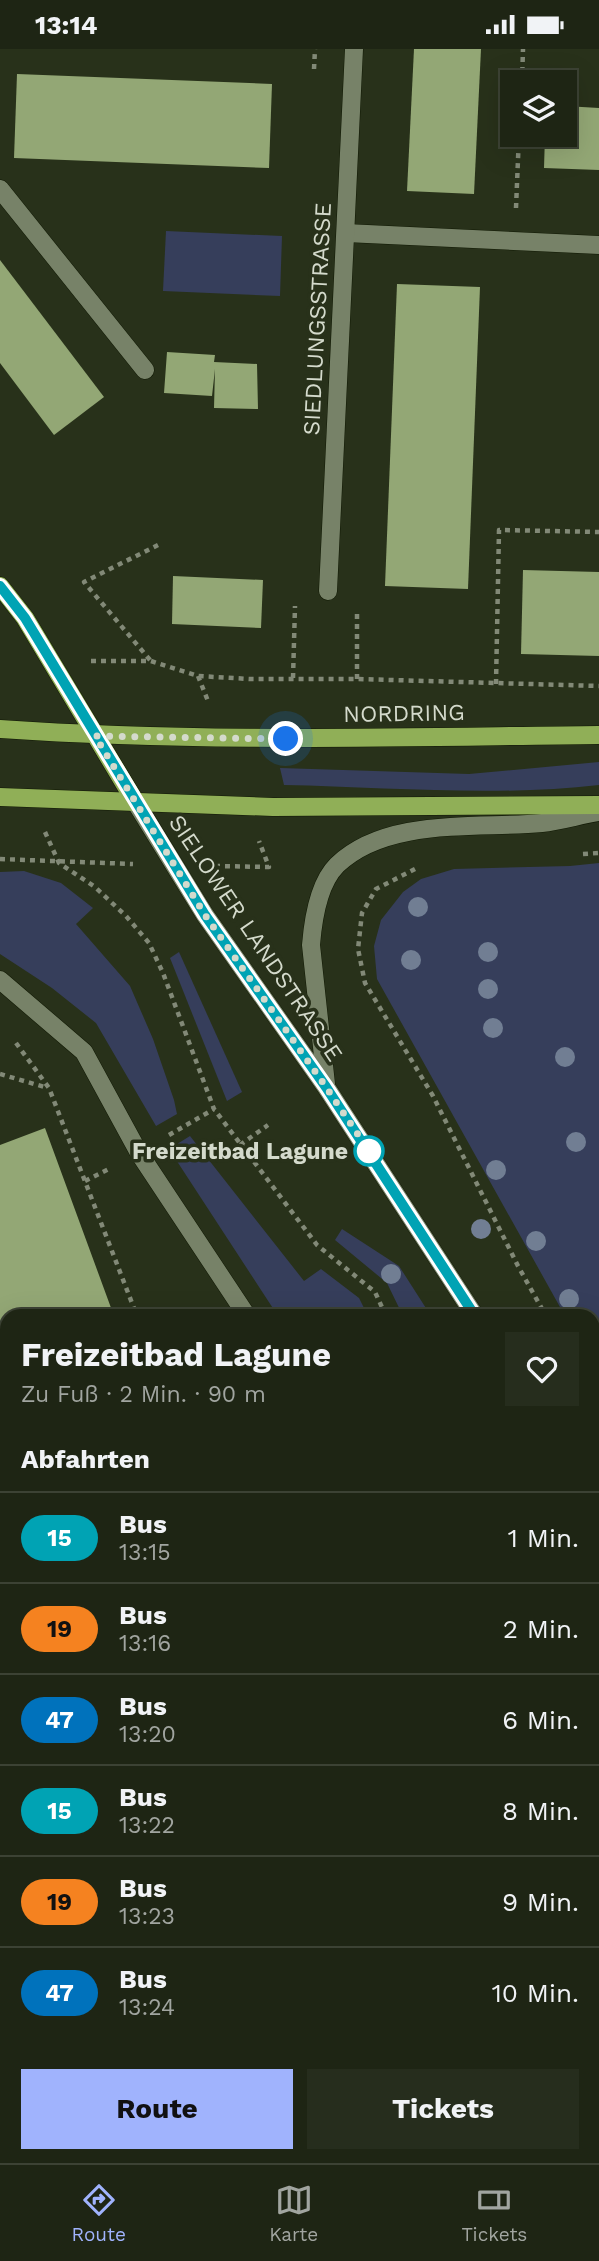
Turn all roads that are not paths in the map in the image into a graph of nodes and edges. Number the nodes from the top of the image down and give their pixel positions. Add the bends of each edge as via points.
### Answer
1 (355, 49) edge
2 (0, 189) edge
3 (346, 233) junction
4 (599, 245) edge
5 (145, 370) dead end
6 (0, 586) edge
7 (328, 591) dead end
8 (0, 729) edge
9 (599, 735) edge
10 (95, 736) junction
11 (0, 797) edge
12 (136, 803) junction
13 (599, 805) edge
14 (599, 812) edge
15 (0, 980) edge
16 (326, 1087) junction
17 (242, 1309) edge
18 (470, 1309) edge

1 - 3 street, SIEDLUNGSSTRASSE
2 - 5 street
3 - 4 street
3 - 7 street, SIEDLUNGSSTRASSE
6 - 10 main road, SIELOWER LANDSTRASSE via 25,618
8 - 10 main road, NORDRING
9 - 10 main road, NORDRING
10 - 12 main road, SIELOWER LANDSTRASSE
11 - 12 main road
12 - 13 main road
12 - 16 street, SIELOWER LANDSTRASSE via 205,915
14 - 16 street via 544,823 420,829 383,839 335,867 322,894 311,945
15 - 17 street via 84,1052 139,1153
16 - 18 street, SIELOWER LANDSTRASSE

